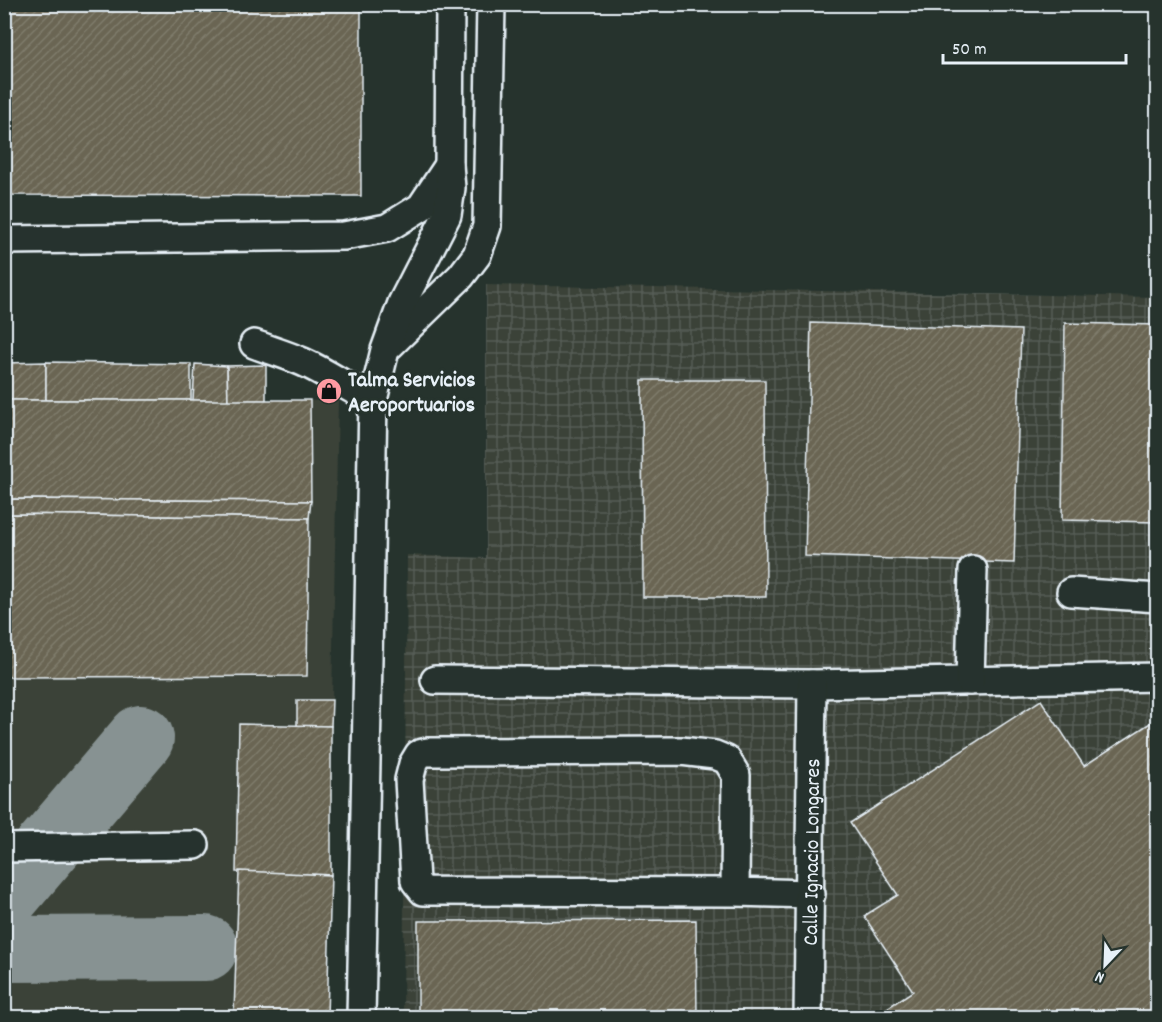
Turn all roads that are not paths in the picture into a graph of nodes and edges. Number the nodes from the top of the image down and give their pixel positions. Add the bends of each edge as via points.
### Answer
1 (450, 4) edge
2 (491, 4) edge
3 (449, 165) junction
4 (4, 240) edge
5 (254, 344) dead end
6 (385, 350) junction
7 (374, 400) junction
8 (973, 570) dead end
9 (1071, 592) dead end
10 (1158, 598) edge
11 (1158, 677) edge
12 (435, 680) dead end
13 (970, 681) junction
14 (812, 684) junction
15 (195, 845) dead end
16 (4, 848) edge
17 (735, 892) junction
18 (811, 894) junction
19 (361, 1017) edge
20 (808, 1017) edge

1 - 3 street
2 - 6 street via 487,226 477,255 461,276
3 - 4 street via 421,207 387,228 344,236
3 - 6 street via 447,215 402,303
5 - 7 street via 303,361
6 - 7 street
7 - 19 street
8 - 13 street
9 - 10 street
11 - 13 street
12 - 14 street
13 - 14 street
14 - 18 street, Calle Ignacio Longares
15 - 16 street
17 - 17 street via 423,891 415,881 409,780 413,764 419,754 427,752 681,750 716,755 727,760 736,775
17 - 18 street
18 - 20 street, Calle Ignacio Longares

